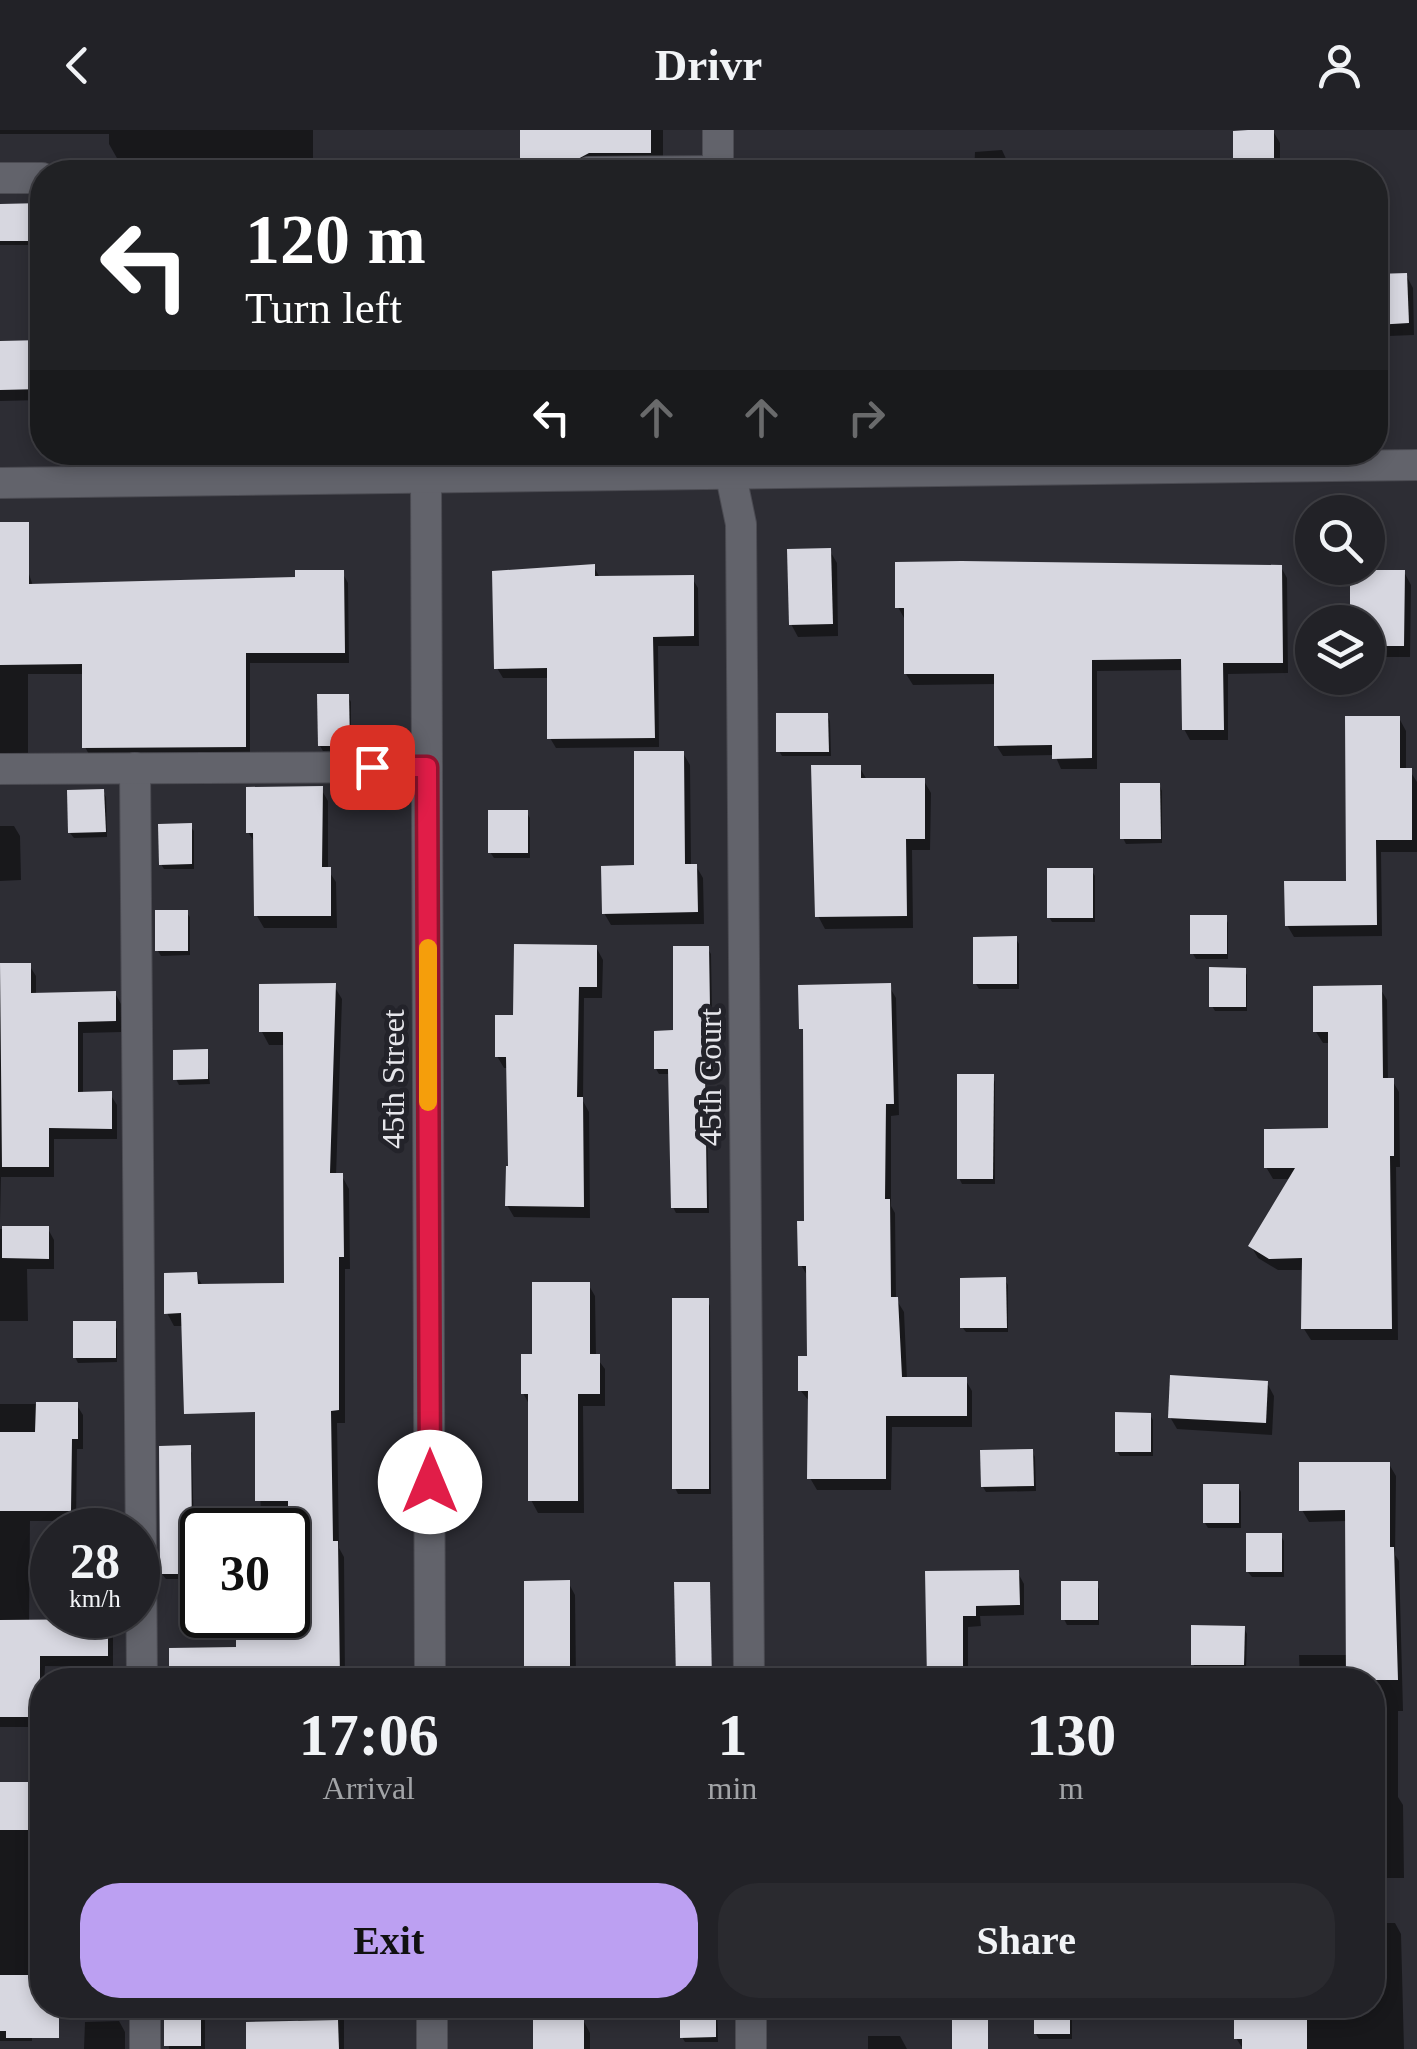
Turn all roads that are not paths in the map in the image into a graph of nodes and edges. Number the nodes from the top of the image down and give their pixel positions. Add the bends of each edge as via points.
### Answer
1 (718, 130) edge
2 (718, 160) edge
3 (0, 178) edge
4 (30, 178) edge
5 (688, 465) edge
6 (728, 465) edge
7 (1388, 465) edge
8 (1417, 465) edge
9 (426, 478) junction
10 (0, 482) edge
11 (427, 767) junction
12 (135, 768) junction
13 (0, 769) edge
14 (142, 1668) edge
15 (430, 1668) edge
16 (748, 1668) edge
17 (145, 2018) edge
18 (432, 2018) edge
19 (750, 2018) edge
20 (145, 2049) edge
21 (432, 2049) edge
22 (751, 2049) edge

1 - 2 street
3 - 4 street
5 - 9 street
6 - 16 street, 45th Court via 741,524
7 - 8 street
9 - 10 street
9 - 11 street, 45th Street
11 - 12 street
11 - 15 street, 45th Street
12 - 13 street
12 - 14 street
17 - 20 street
18 - 21 street
19 - 22 street

